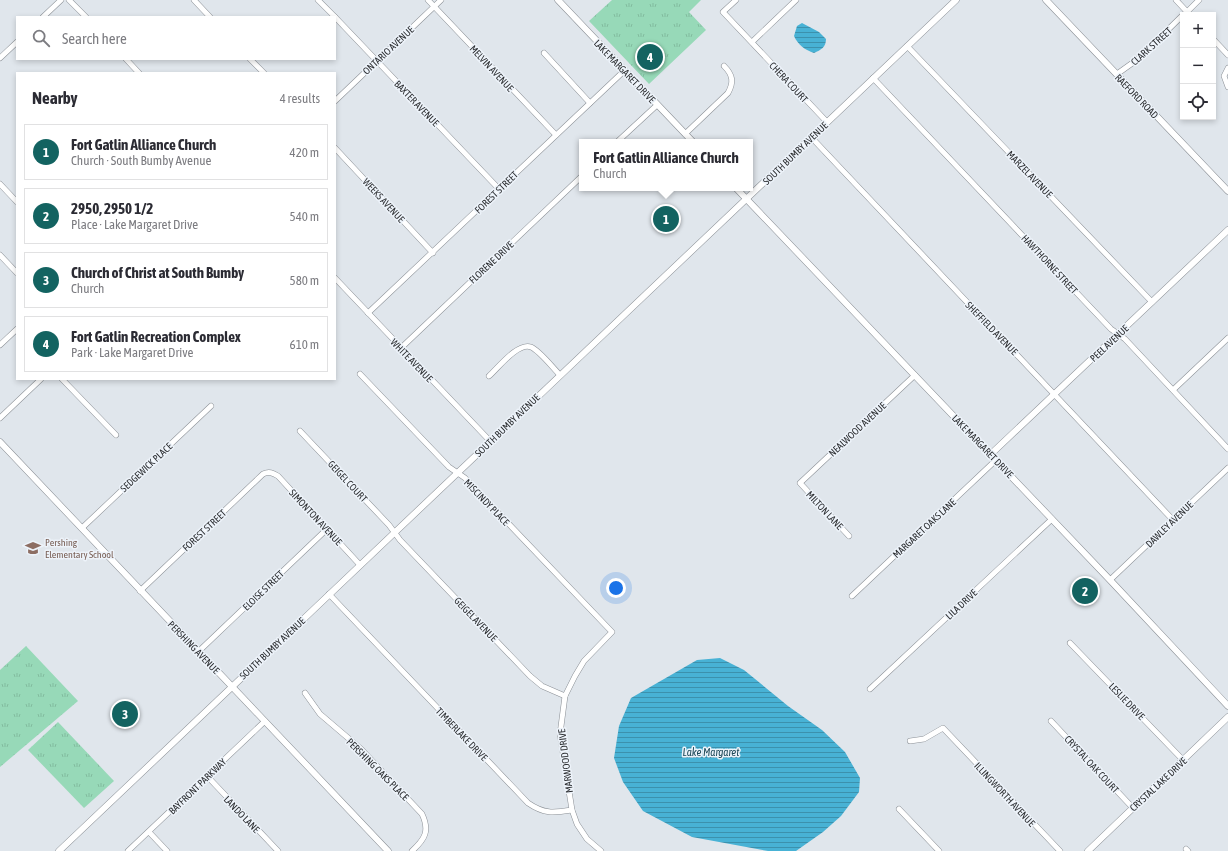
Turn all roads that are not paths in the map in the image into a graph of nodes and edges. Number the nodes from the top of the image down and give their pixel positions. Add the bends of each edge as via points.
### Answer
1 (61, 0) edge
2 (69, 0) edge
3 (194, 0) edge
4 (318, 0) edge
5 (428, 0) edge
6 (441, 0) edge
7 (558, 0) edge
8 (736, 0) edge
9 (796, 0) edge
10 (956, 0) edge
11 (1046, 0) edge
12 (1176, 0) edge
13 (1199, 0) edge
14 (434, 7) junction
15 (1185, 12) edge
16 (1188, 12) edge
17 (44, 16) edge
18 (85, 16) edge
19 (209, 16) edge
20 (334, 16) edge
21 (336, 18) edge
22 (1180, 20) edge
23 (752, 42) junction
24 (1216, 42) edge
25 (16, 43) edge
26 (907, 46) junction
27 (544, 53) dead end
28 (1228, 55) edge
29 (0, 58) edge
30 (127, 60) edge
31 (251, 60) edge
32 (377, 61) junction
33 (724, 66) dead end
34 (1228, 68) edge
35 (624, 71) junction
36 (138, 72) edge
37 (263, 72) edge
38 (1117, 74) junction
39 (873, 78) junction
40 (1228, 87) edge
41 (336, 99) edge
42 (590, 103) junction
43 (657, 105) junction
44 (827, 122) junction
45 (685, 134) junction
46 (556, 135) junction
47 (811, 137) junction
48 (620, 139) edge
49 (690, 139) edge
50 (336, 149) edge
51 (579, 179) edge
52 (0, 184) edge
53 (499, 189) junction
54 (739, 191) edge
55 (1228, 191) edge
56 (747, 199) junction
57 (16, 201) edge
58 (1228, 230) edge
59 (433, 253) junction
60 (0, 255) edge
61 (16, 272) edge
62 (336, 279) edge
63 (1152, 302) junction
64 (368, 313) junction
65 (16, 330) edge
66 (1118, 334) junction
67 (1228, 338) edge
68 (0, 345) edge
69 (401, 348) junction
70 (360, 374) dead end
71 (560, 375) junction
72 (915, 375) junction
73 (489, 376) dead end
74 (40, 380) edge
75 (63, 380) edge
76 (1173, 390) junction
77 (1055, 394) junction
78 (211, 406) dead end
79 (0, 418) edge
80 (300, 431) dead end
81 (116, 434) dead end
82 (0, 442) edge
83 (490, 442) junction
84 (1228, 449) edge
85 (990, 454) junction
86 (996, 460) junction
87 (1228, 468) edge
88 (270, 472) joint
89 (458, 473) junction
90 (800, 483) joint
91 (1052, 519) junction
92 (1173, 520) junction
93 (82, 528) junction
94 (327, 529) junction
95 (394, 533) junction
96 (849, 536) dead end
97 (360, 565) junction
98 (1110, 580) junction
99 (140, 591) junction
100 (330, 594) junction
101 (852, 596) dead end
102 (612, 632) joint
103 (1070, 643) dead end
104 (198, 652) junction
105 (232, 686) junction
106 (870, 689) dead end
107 (305, 693) dead end
108 (566, 696) junction
109 (1228, 706) edge
110 (1228, 717) edge
111 (1051, 721) dead end
112 (265, 722) junction
113 (910, 741) dead end
114 (1183, 760) junction
115 (206, 776) junction
116 (1132, 807) junction
117 (899, 809) dead end
118 (572, 810) junction
119 (149, 832) junction
120 (59, 851) edge
121 (128, 851) edge
122 (167, 851) edge
123 (278, 851) edge
124 (388, 851) edge
125 (412, 851) edge
126 (601, 851) edge
127 (939, 851) edge
128 (1060, 851) edge
129 (1088, 851) edge

1 - 17 street
2 - 18 street
3 - 19 street
4 - 20 street, BAXTER AVENUE
5 - 14 street, MELVIN AVENUE
6 - 14 street, ONTARIO AVENUE
7 - 35 street, LAKE MARGARET DRIVE
8 - 23 street, CHERA COURT via 723,12
9 - 23 street
10 - 26 street, SOUTH BUMBY AVENUE
11 - 38 street, RAEFORD ROAD
12 - 15 street
13 - 16 street, CLARK STREET
14 - 32 street, ONTARIO AVENUE
14 - 46 street, MELVIN AVENUE
21 - 32 street, BAXTER AVENUE
22 - 38 street, CLARK STREET via 1138,59
23 - 44 street, CHERA COURT
24 - 28 street
25 - 29 street
26 - 39 street, SOUTH BUMBY AVENUE
26 - 63 street, MARZEL AVENUE
27 - 42 street
30 - 36 street
31 - 37 street
32 - 41 street, ONTARIO AVENUE
32 - 53 street, BAXTER AVENUE
33 - 45 street via 732,79 728,93
34 - 40 street via 1224,76
35 - 42 street, FOREST STREET
35 - 43 street, LAKE MARGARET DRIVE
38 - 55 street, RAEFORD ROAD
39 - 44 street, SOUTH BUMBY AVENUE
39 - 66 street, HAWTHORNE STREET
42 - 46 street, FOREST STREET
43 - 45 street, LAKE MARGARET DRIVE
43 - 48 street
44 - 47 street, SOUTH BUMBY AVENUE
45 - 49 street, LAKE MARGARET DRIVE
46 - 53 street, FOREST STREET
47 - 56 street, SOUTH BUMBY AVENUE
47 - 77 street, SHEFFIELD AVENUE
50 - 59 street, WEEKS AVENUE
51 - 69 street, FLORENE DRIVE
52 - 57 street
53 - 59 street, FOREST STREET
54 - 56 street, LAKE MARGARET DRIVE
56 - 71 street, SOUTH BUMBY AVENUE
56 - 72 street, LAKE MARGARET DRIVE
58 - 63 street, PEEL AVENUE
59 - 64 street, FOREST STREET
60 - 61 street
62 - 64 street, WHITE AVENUE
63 - 66 street, PEEL AVENUE
64 - 69 street, WHITE AVENUE
65 - 68 street
66 - 76 street, HAWTHORNE STREET
66 - 77 street, PEEL AVENUE
67 - 76 street
69 - 83 street, WHITE AVENUE
70 - 89 street, MISCINDY PLACE via 449,467
71 - 73 street via 536,351 526,346 514,351
71 - 83 street, SOUTH BUMBY AVENUE
72 - 85 street, LAKE MARGARET DRIVE
72 - 90 street, NEALWOOD AVENUE
74 - 79 street
75 - 81 street
76 - 84 street, HAWTHORNE STREET
77 - 85 street, PEEL AVENUE
77 - 92 street, SHEFFIELD AVENUE
78 - 93 street, SEDGEWICK PLACE
80 - 95 street, GEIGEL COURT
82 - 93 street, PERSHING AVENUE
83 - 89 street, SOUTH BUMBY AVENUE
85 - 86 street, LAKE MARGARET DRIVE
86 - 91 street, LAKE MARGARET DRIVE
86 - 101 street, MARGARET OAKS LANE
87 - 92 street, DAWLEY AVENUE
88 - 94 street, SIMONTON AVENUE via 278,476
88 - 99 street, FOREST STREET via 263,474
89 - 95 street, SOUTH BUMBY AVENUE
89 - 102 street, MISCINDY PLACE
90 - 96 street, MILTON LANE
91 - 98 street, LAKE MARGARET DRIVE
91 - 106 street, LILA DRIVE
92 - 98 street, DAWLEY AVENUE
93 - 99 street, PERSHING AVENUE
94 - 97 street, SIMONTON AVENUE
94 - 104 street, ELOISE STREET
95 - 97 street, SOUTH BUMBY AVENUE
95 - 108 street, GEIGEL AVENUE via 530,676 542,686
97 - 100 street, SOUTH BUMBY AVENUE
98 - 109 street, LAKE MARGARET DRIVE
99 - 104 street, PERSHING AVENUE
100 - 105 street, SOUTH BUMBY AVENUE
100 - 118 street, TIMBERLAKE DRIVE via 528,803 544,811
102 - 108 street, MARWOOD DRIVE via 584,661
103 - 114 street, LESLIE DRIVE
104 - 105 street, PERSHING AVENUE
105 - 112 street, PERSHING AVENUE
105 - 120 street, SOUTH BUMBY AVENUE
107 - 125 street, PERSHING OAKS PLACE via 320,714 361,749 422,814 427,828 425,836
108 - 118 street, MARWOOD DRIVE via 560,734
110 - 114 street, CRYSTAL LAKE DRIVE
111 - 116 street, CRYSTAL OAK COURT
112 - 115 street, BAYFRONT PARKWAY
112 - 124 street, PERSHING AVENUE
113 - 128 street, ILLINGWORTH AVENUE via 924,739 943,728
114 - 116 street, CRYSTAL LAKE DRIVE
115 - 119 street, BAYFRONT PARKWAY
115 - 123 street, LANDO LANE
116 - 129 street, CRYSTAL LAKE DRIVE
117 - 127 street
118 - 126 street via 581,832
119 - 121 street, BAYFRONT PARKWAY
119 - 122 street

